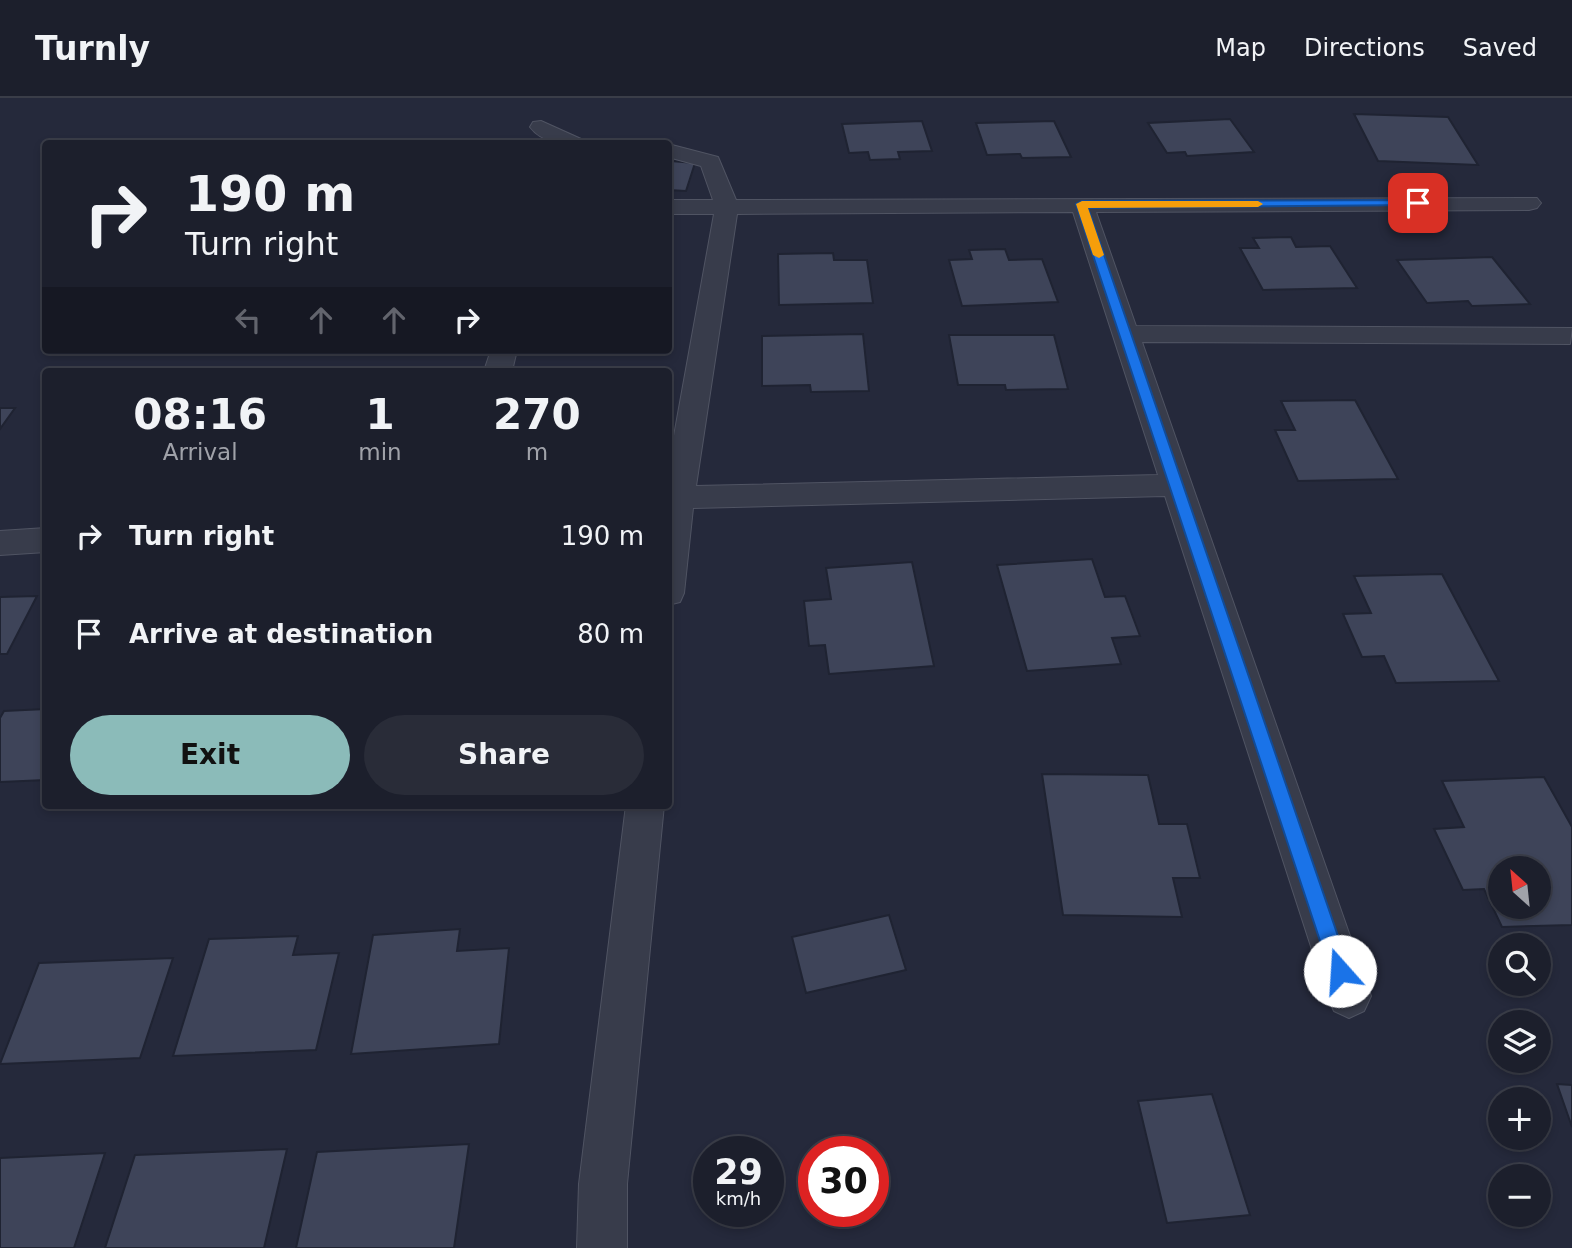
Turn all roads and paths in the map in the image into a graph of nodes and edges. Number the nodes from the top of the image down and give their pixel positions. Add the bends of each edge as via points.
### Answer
1 (541, 127) dead end
2 (565, 140) edge
3 (672, 151) edge
4 (1530, 203) dead end
5 (1082, 204) junction
6 (727, 206) junction
7 (672, 207) edge
8 (1126, 334) junction
9 (1570, 336) edge
10 (1177, 485) junction
11 (674, 497) edge
12 (672, 529) edge
13 (42, 540) edge
14 (0, 542) edge
15 (645, 809) edge
16 (1349, 996) dead end
17 (602, 1248) edge

1 - 2 street
3 - 6 street via 710,162
4 - 5 street
5 - 6 street
5 - 8 street
6 - 7 street
6 - 11 street
8 - 9 street
8 - 10 street
10 - 11 street
10 - 16 street
11 - 12 street
13 - 14 street
15 - 17 street via 603,1184

